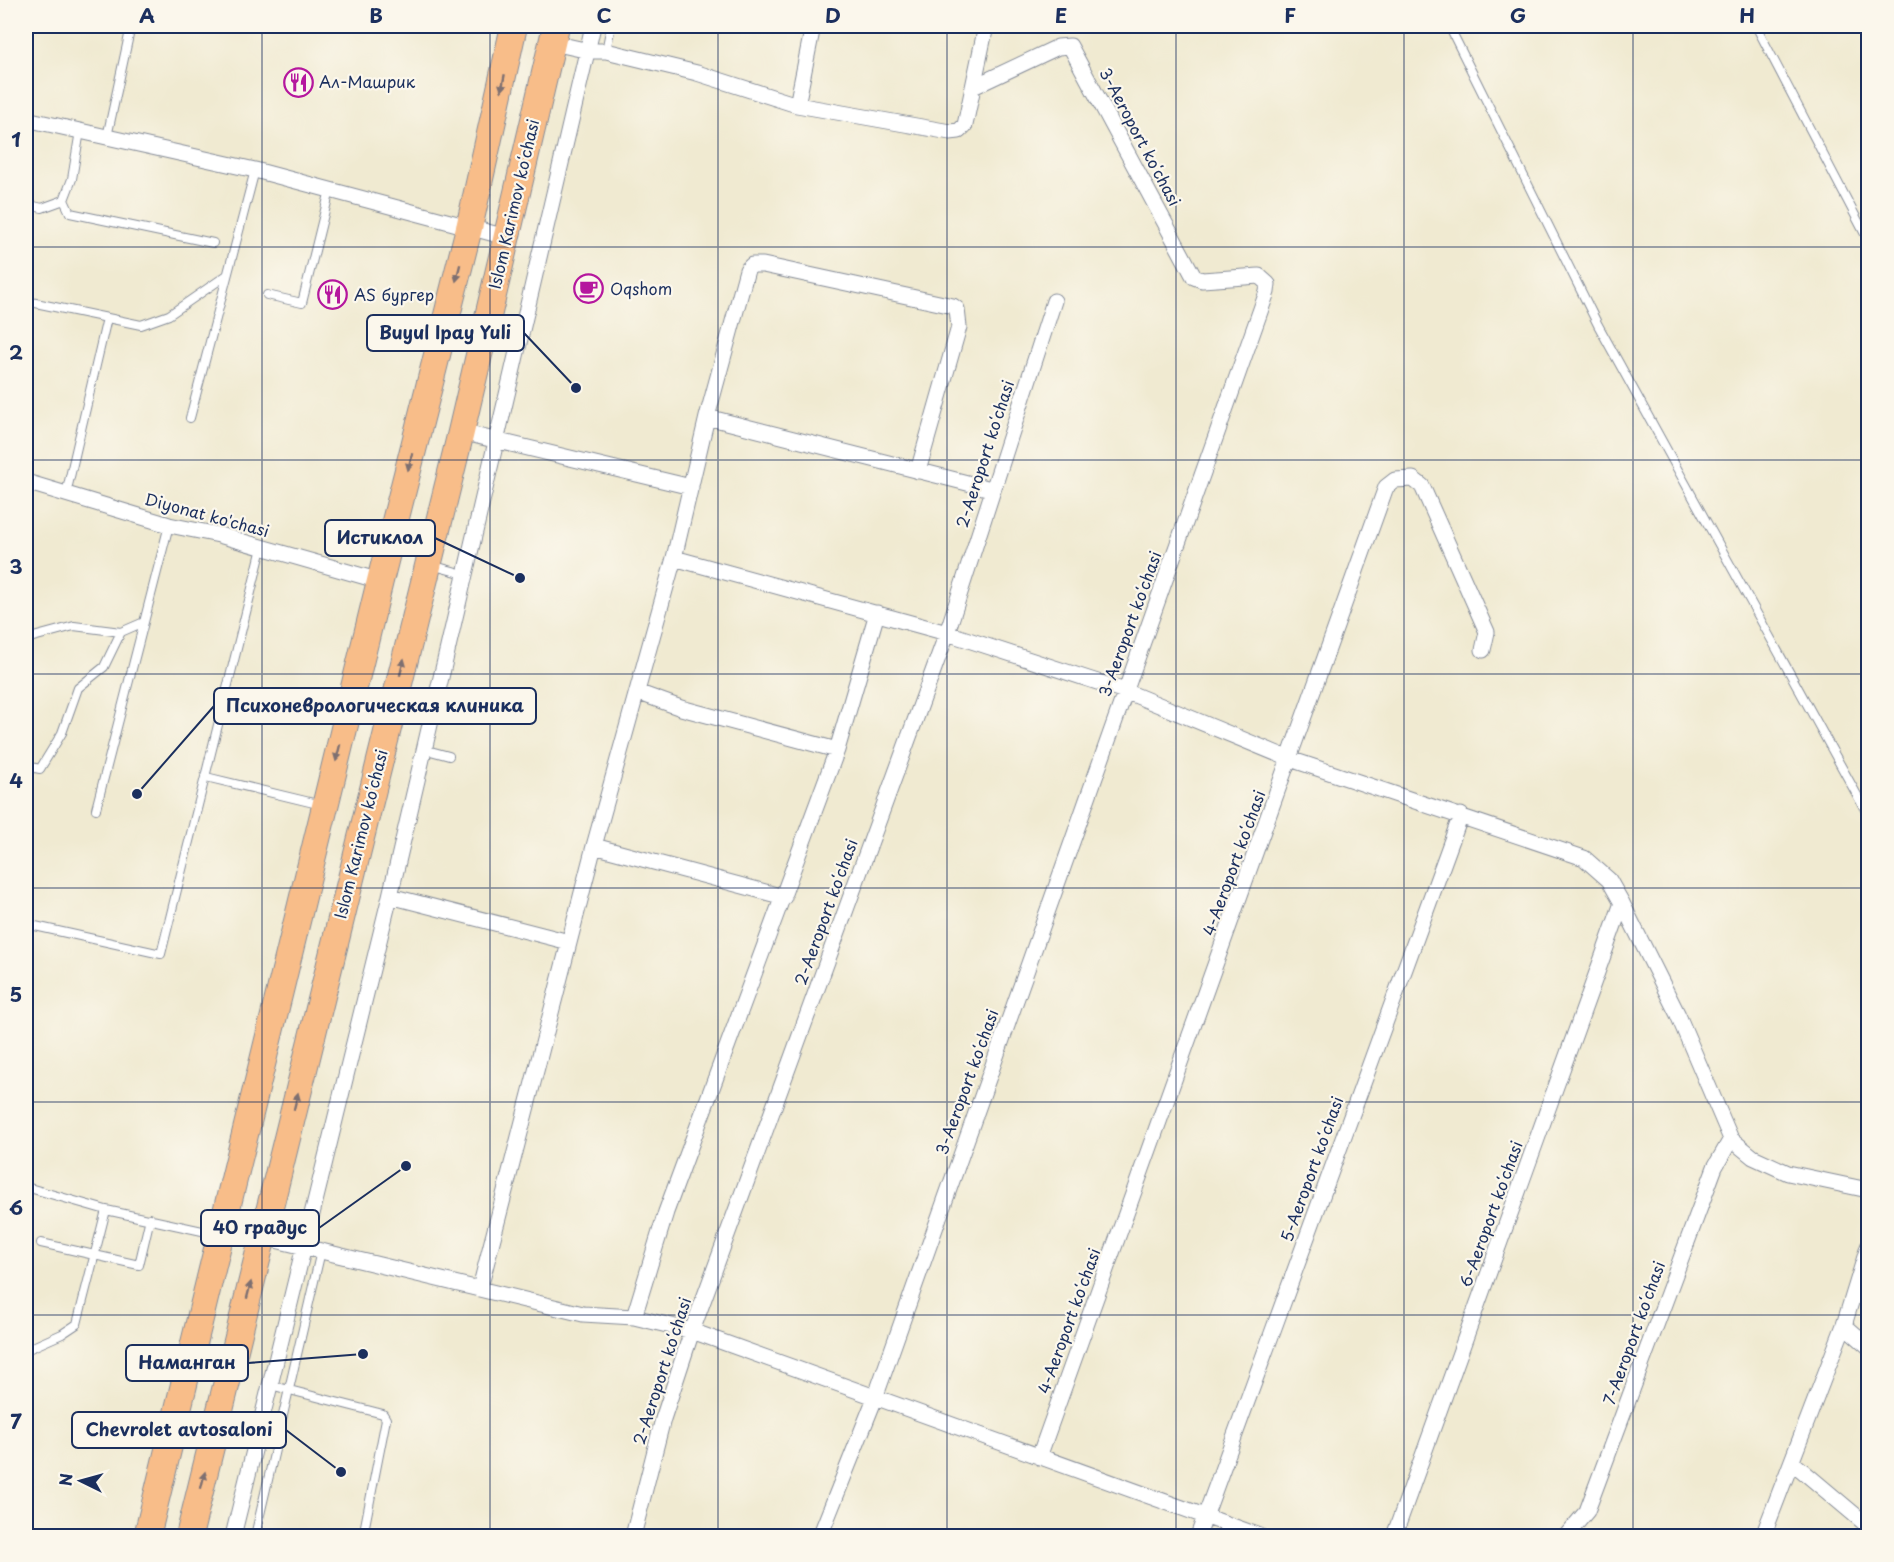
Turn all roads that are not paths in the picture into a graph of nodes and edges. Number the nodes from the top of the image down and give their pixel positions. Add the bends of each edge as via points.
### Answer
1 (131, 26) edge
2 (514, 26) edge
3 (593, 26) edge
4 (611, 26) edge
5 (813, 26) edge
6 (986, 26) edge
7 (1449, 26) edge
8 (1756, 26) edge
9 (554, 34) edge
10 (589, 51) junction
11 (606, 51) junction
12 (973, 87) junction
13 (797, 105) junction
14 (26, 119) edge
15 (80, 131) junction
16 (107, 137) junction
17 (255, 170) junction
18 (330, 190) junction
19 (64, 200) junction
20 (26, 204) edge
21 (469, 228) junction
22 (506, 237) junction
23 (1869, 240) edge
24 (213, 243) dead end
25 (227, 274) junction
26 (267, 295) dead end
27 (26, 301) edge
28 (1054, 301) dead end
29 (107, 318) junction
30 (707, 417) junction
31 (190, 418) dead end
32 (461, 432) junction
33 (497, 441) junction
34 (918, 471) junction
35 (26, 482) edge
36 (691, 487) junction
37 (991, 489) junction
38 (66, 494) junction
39 (169, 525) junction
40 (262, 548) junction
41 (674, 558) junction
42 (428, 564) junction
43 (464, 574) junction
44 (380, 581) junction
45 (877, 613) junction
46 (144, 622) junction
47 (121, 632) junction
48 (947, 633) junction
49 (26, 639) edge
50 (1483, 650) dead end
51 (1125, 691) junction
52 (637, 692) junction
53 (423, 749) junction
54 (837, 750) junction
55 (449, 756) dead end
56 (1290, 759) junction
57 (26, 766) edge
58 (206, 777) junction
59 (326, 806) junction
60 (96, 809) dead end
61 (1461, 815) junction
62 (1869, 815) edge
63 (594, 846) junction
64 (390, 896) junction
65 (783, 897) junction
66 (1622, 903) junction
67 (26, 924) edge
68 (569, 942) junction
69 (1731, 1139) junction
70 (26, 1187) edge
71 (1869, 1190) edge
72 (106, 1210) junction
73 (150, 1218) junction
74 (222, 1236) junction
75 (263, 1237) junction
76 (41, 1243) dead end
77 (303, 1246) junction
78 (1869, 1248) edge
79 (321, 1251) junction
80 (95, 1253) junction
81 (480, 1288) junction
82 (634, 1317) junction
83 (1844, 1325) junction
84 (692, 1331) junction
85 (1869, 1346) edge
86 (26, 1350) edge
87 (270, 1385) junction
88 (289, 1390) junction
89 (874, 1398) junction
90 (1039, 1457) junction
91 (1792, 1462) junction
92 (1204, 1516) junction
93 (1869, 1526) edge
94 (147, 1536) edge
95 (189, 1536) edge
96 (233, 1536) edge
97 (255, 1536) edge
98 (363, 1536) edge
99 (633, 1536) edge
100 (820, 1536) edge
101 (1198, 1536) edge
102 (1260, 1536) edge
103 (1394, 1536) edge
104 (1566, 1536) edge
105 (1763, 1536) edge

1 - 16 lane
2 -> 21 highway
3 - 10 street
4 - 11 lane
5 - 13 street
6 - 12 street
7 - 62 lane via 1598,325
8 - 23 lane
9 - 10 street
9 - 22 highway, Islom Karimov koʻchasi
10 - 11 street
10 - 33 street
11 - 13 street via 697,73
12 - 13 street via 964,125 959,131 950,132
12 - 51 street, 3-Aeroport koʻchasi via 1058,47 1070,46 1194,277 1202,280 1250,275 1265,279 1268,284
14 - 15 street
15 - 16 street
15 - 19 lane via 72,179
16 - 17 street
17 - 18 street
17 - 25 lane
18 - 21 street
18 - 26 lane via 302,303
19 - 20 lane via 42,208
19 - 24 lane via 70,213
21 - 22 street
21 -> 44 highway
22 - 32 highway, Islom Karimov koʻchasi
25 - 29 lane via 169,315 151,322 141,325
25 - 31 lane
27 - 29 lane
28 - 37 street, 2-Aeroport koʻchasi
29 - 38 lane
30 - 34 street
30 - 34 street via 743,279 752,265 953,306 960,315 959,327
30 - 36 street
32 - 33 street
32 - 42 highway, Islom Karimov koʻchasi
33 - 36 street
33 - 43 street
34 - 37 street
35 - 38 street, Diyonat ko'chasi
36 - 41 street
37 - 48 street, 2-Aeroport koʻchasi
38 - 39 street, Diyonat ko'chasi
39 - 40 street, Diyonat ko'chasi
39 - 46 lane
40 - 44 street, Diyonat ko'chasi
40 - 58 lane
41 - 45 street
41 - 52 street
42 - 43 lane
75 -> 42 highway, Islom Karimov koʻchasi
43 - 53 street
44 -> 59 highway
45 - 48 street
45 - 54 street
46 - 47 lane
46 - 60 lane
47 - 49 lane via 74,627
47 - 57 lane via 104,667 78,688 62,733 40,769
48 - 51 street
48 - 84 street, 2-Aeroport koʻchasi
50 - 56 street, 4-Aeroport koʻchasi via 1487,632 1422,486 1413,479 1395,480 1386,487
51 - 56 street
51 - 89 street, 3-Aeroport koʻchasi
52 - 54 street via 681,708
52 - 63 street
53 - 55 lane
53 - 64 street
54 - 65 street
56 - 61 street
56 - 90 street, 4-Aeroport koʻchasi
58 - 59 lane
58 - 67 lane via 161,954
59 - 74 highway
61 - 66 street via 1584,858 1609,880
61 - 92 street, 5-Aeroport koʻchasi
63 - 65 street
63 - 68 street
64 - 68 street
64 - 77 street
65 - 82 street via 666,1212
66 - 69 street via 1678,1015
66 - 103 street, 6-Aeroport koʻchasi
68 - 81 street
69 - 71 street via 1753,1157 1788,1173
69 - 104 street, 7-Aeroport koʻchasi via 1715,1167 1587,1511
70 - 72 lane
72 - 73 lane
72 - 80 lane
73 - 74 lane
73 - 80 lane via 139,1265
74 - 94 highway
75 - 77 street
95 -> 75 highway, Islom Karimov koʻchasi
76 - 80 lane
77 - 79 street
77 - 87 street
78 - 83 street
79 - 81 street
79 - 88 lane
80 - 86 lane via 77,1324
81 - 82 street via 584,1314
82 - 84 street
83 - 85 street
83 - 91 street
84 - 89 street
84 - 99 street, 2-Aeroport koʻchasi via 663,1419
87 - 88 lane
87 - 96 street
88 - 97 lane
88 - 98 lane via 376,1410 386,1419
89 - 90 street
89 - 100 street, 3-Aeroport koʻchasi
90 - 92 street
91 - 93 street
91 - 105 street
92 - 101 street, 5-Aeroport koʻchasi
92 - 102 street

